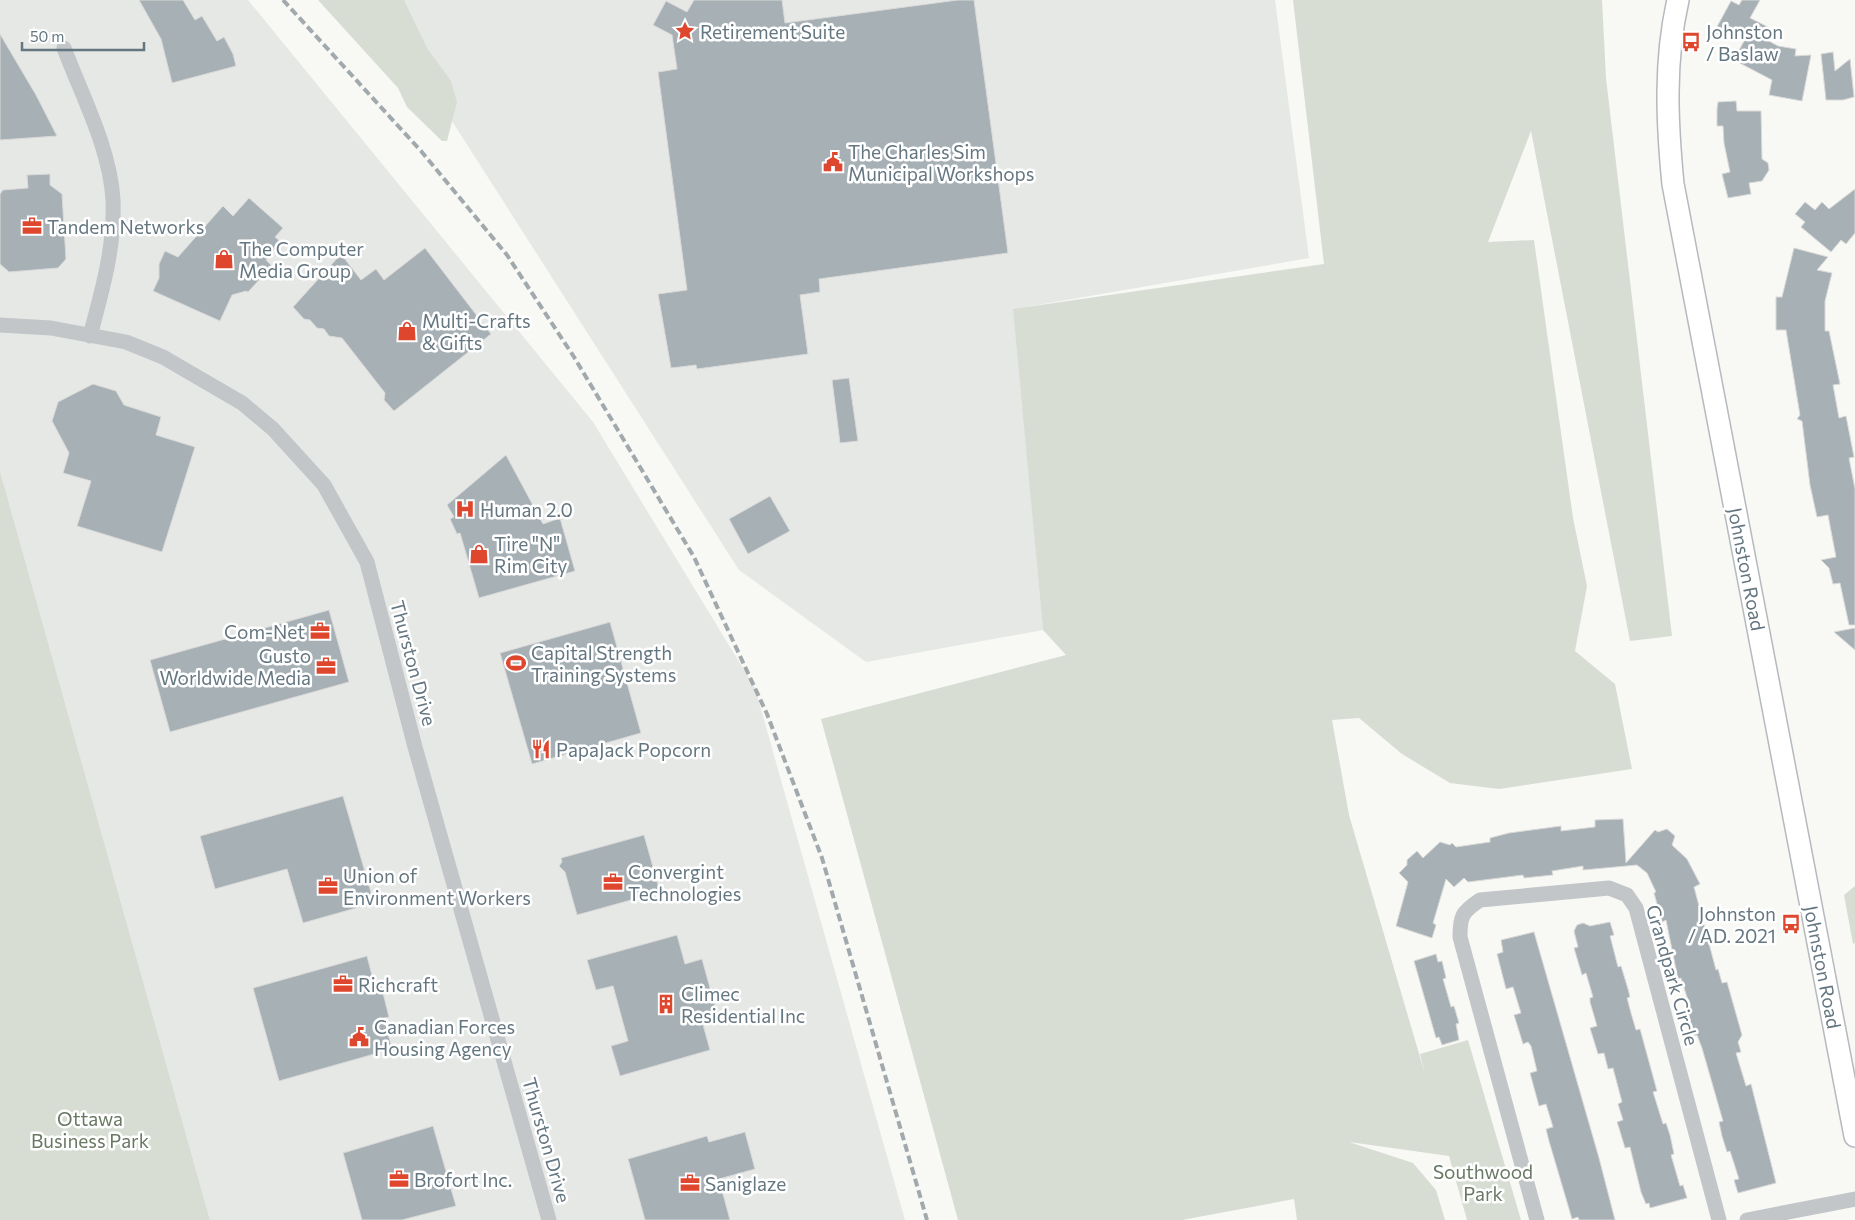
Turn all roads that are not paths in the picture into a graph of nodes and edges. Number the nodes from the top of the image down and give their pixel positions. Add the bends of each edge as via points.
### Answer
1 (1678, 0) edge
2 (64, 48) dead end
3 (0, 326) edge
4 (90, 336) junction
5 (1855, 1136) edge
6 (1855, 1199) edge
7 (549, 1220) edge
8 (1537, 1220) edge
9 (1719, 1220) edge
10 (1747, 1220) edge

1 - 5 street, Johnston Road via 1671,34 1668,123 1673,184
2 - 4 street via 104,150 113,198 107,275
3 - 4 street, Thurston Drive via 51,328
4 - 7 street, Thurston Drive via 126,342 163,357 242,403 273,429 324,485 367,562 415,747
6 - 10 street
8 - 9 street, Grandpark Circle via 1460,937 1460,919 1480,900 1609,888 1626,895 1636,908

